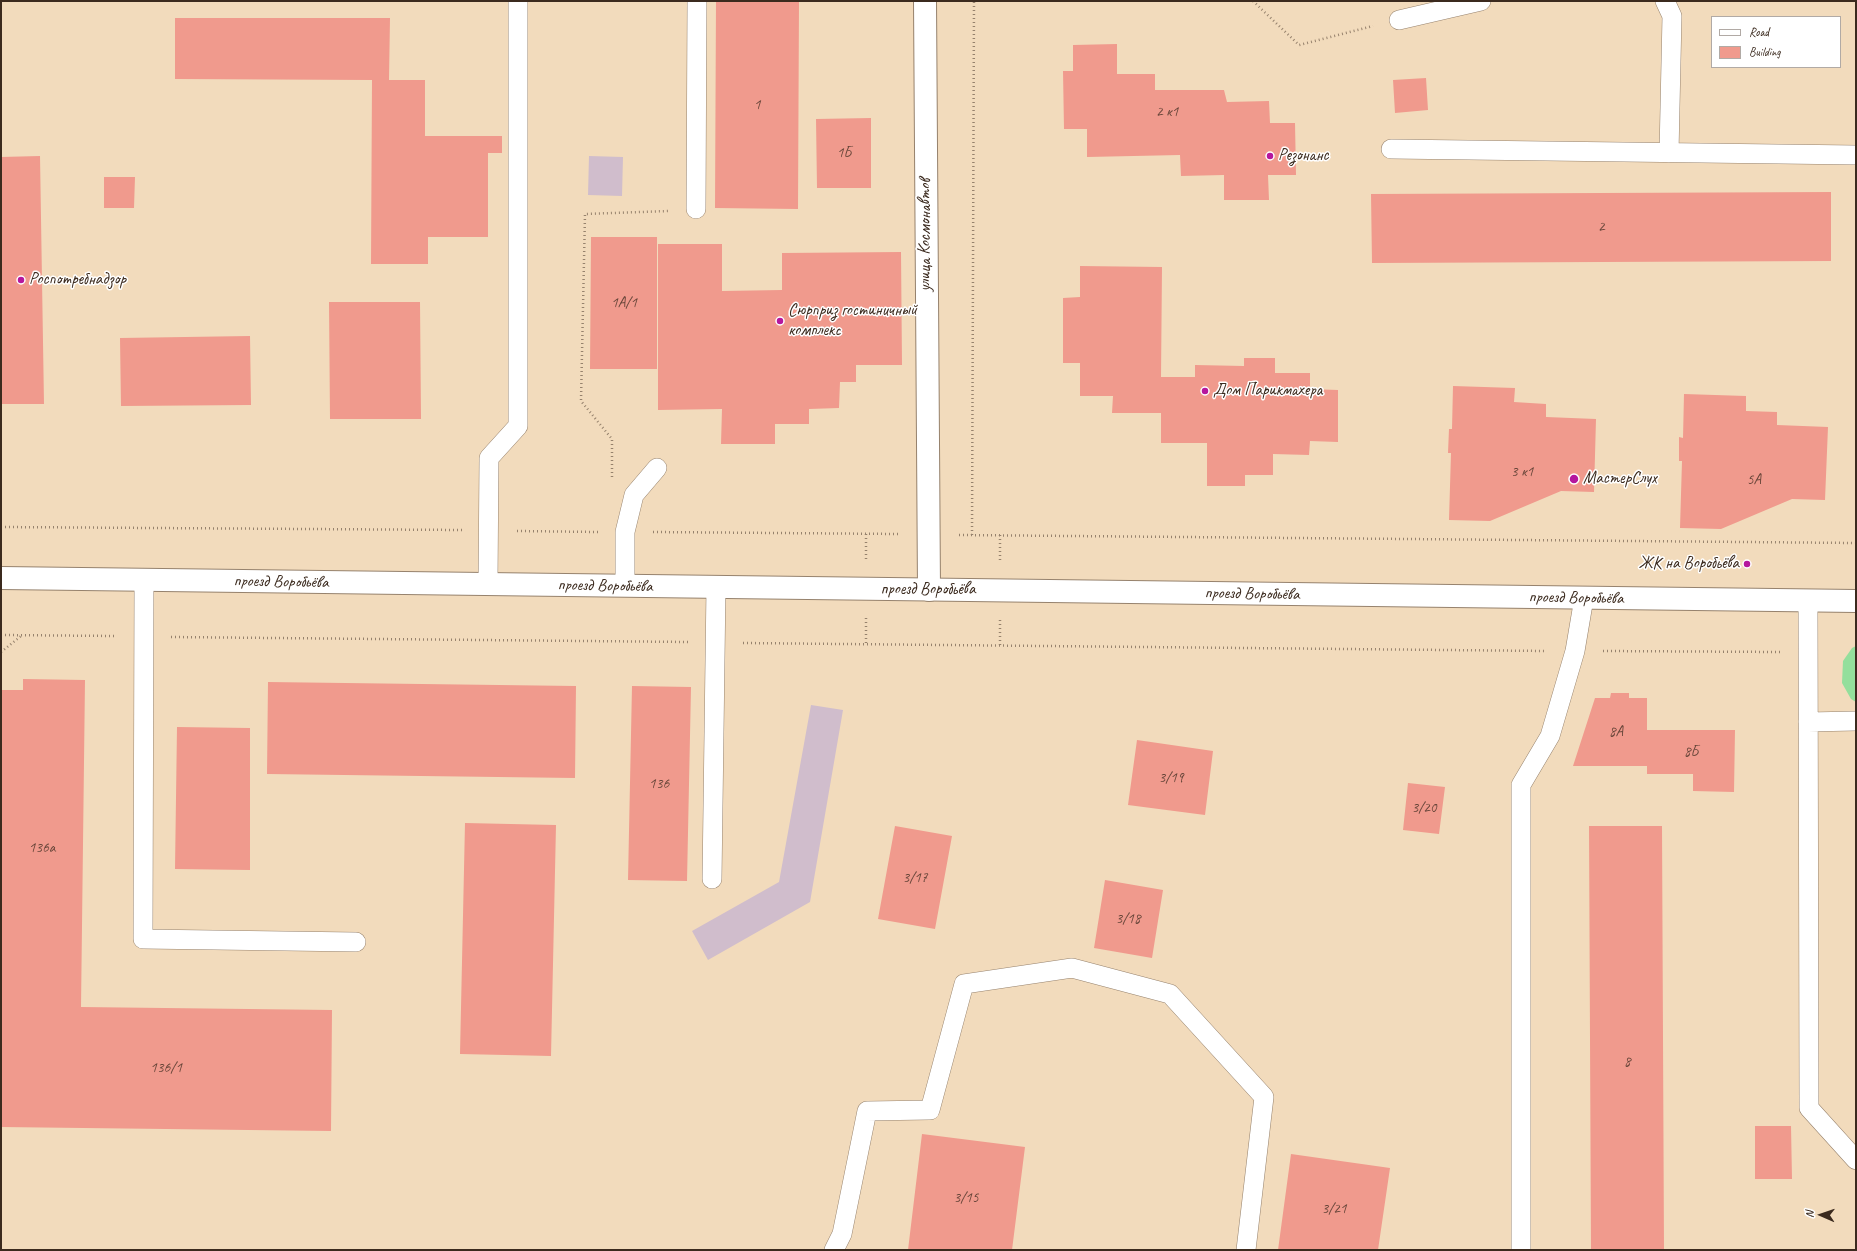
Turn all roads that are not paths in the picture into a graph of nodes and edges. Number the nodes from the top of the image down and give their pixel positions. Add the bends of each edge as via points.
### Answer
1 (518, 1) edge
2 (697, 1) edge
3 (925, 1) edge
4 (1482, 1) edge
5 (1665, 1) edge
6 (1399, 20) road end
7 (1391, 149) dead end
8 (1669, 153) junction
9 (1856, 155) edge
10 (696, 210) road end
11 (657, 468) dead end
12 (1, 578) edge
13 (144, 580) junction
14 (488, 584) junction
15 (625, 586) junction
16 (716, 587) junction
17 (928, 590) junction
18 (1584, 598) junction
19 (1808, 601) junction
20 (1856, 601) edge
21 (1856, 721) edge
22 (1808, 722) junction
23 (712, 879) dead end
24 (356, 942) dead end
25 (1856, 1160) edge
26 (834, 1250) edge
27 (1246, 1250) edge
28 (1521, 1250) edge

1 - 14 lane via 518,426 489,458
2 - 10 lane
3 - 17 main road, улица Космонавтов
4 - 6 lane
5 - 8 lane via 1672,16
7 - 8 lane
8 - 9 lane
11 - 15 lane via 634,495 625,532
12 - 13 main road, проезд Воробьёва
13 - 14 main road, проезд Воробьёва
13 - 24 lane via 143,939
14 - 15 main road, проезд Воробьёва
15 - 16 main road, проезд Воробьёва
16 - 17 main road, проезд Воробьёва
16 - 23 lane
17 - 18 main road, проезд Воробьёва
18 - 19 main road, проезд Воробьёва
18 - 28 lane via 1575,651 1550,736 1521,785
19 - 20 main road, проезд Воробьёва
19 - 22 lane
21 - 22 lane
22 - 25 lane via 1809,1108
26 - 27 lane via 842,1234 867,1111 930,1110 964,984 1072,968 1170,994 1264,1097

